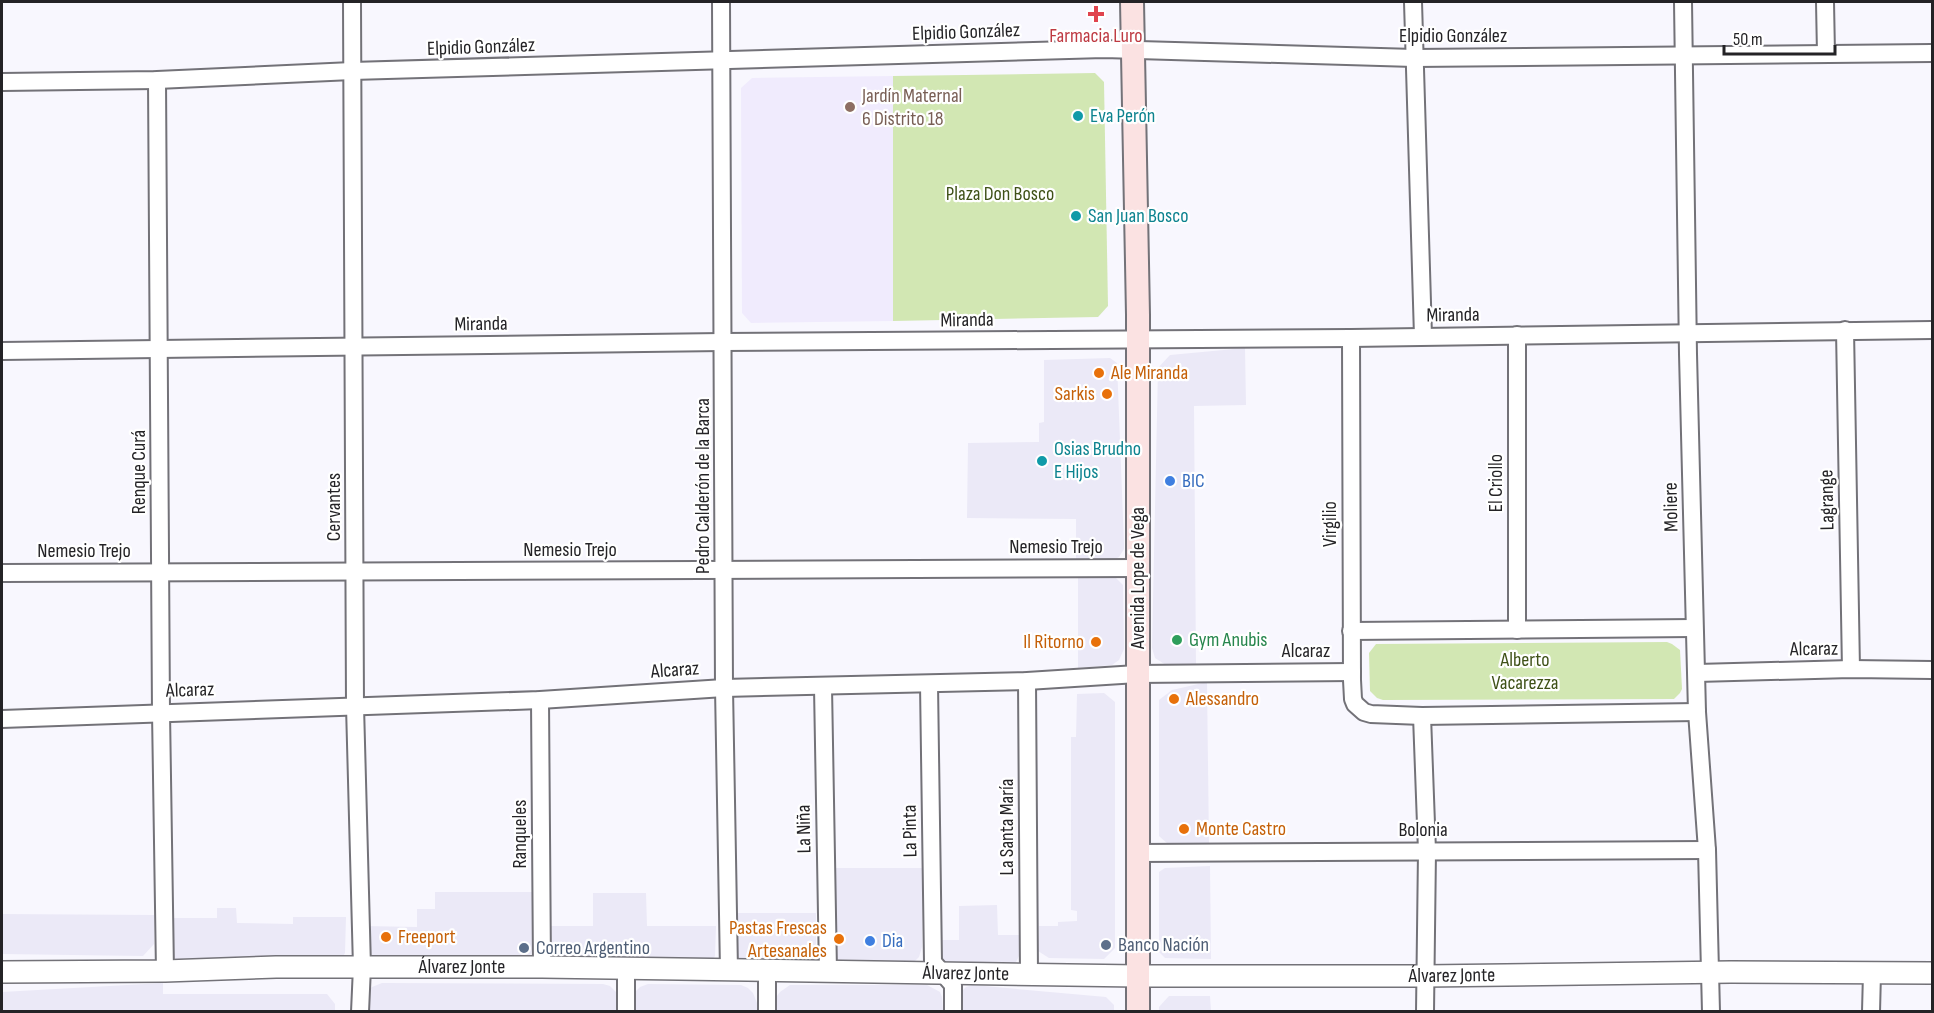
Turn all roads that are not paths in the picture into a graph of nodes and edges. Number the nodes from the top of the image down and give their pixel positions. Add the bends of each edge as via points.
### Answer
1 (352, 2) edge
2 (721, 2) edge
3 (1132, 2) edge
4 (1413, 2) edge
5 (1683, 2) edge
6 (1826, 2) edge
7 (1133, 50) junction
8 (1932, 53) edge
9 (1684, 54) junction
10 (1826, 54) junction
11 (1414, 58) junction
12 (721, 61) junction
13 (352, 71) junction
14 (157, 80) junction
15 (2, 82) edge
16 (1845, 330) junction
17 (1932, 330) edge
18 (1688, 333) junction
19 (1517, 335) junction
20 (1424, 336) junction
21 (1351, 338) junction
22 (1138, 339) junction
23 (723, 342) junction
24 (353, 347) junction
25 (159, 350) junction
26 (2, 351) edge
27 (1138, 568) junction
28 (724, 570) junction
29 (161, 572) junction
30 (355, 572) junction
31 (2, 573) edge
32 (1694, 628) junction
33 (1517, 630) junction
34 (1351, 631) junction
35 (1851, 669) junction
36 (1932, 670) edge
37 (1352, 672) junction
38 (1697, 672) junction
39 (1137, 674) junction
40 (1027, 681) junction
41 (929, 684) junction
42 (823, 687) junction
43 (724, 688) junction
44 (540, 700) junction
45 (355, 706) junction
46 (161, 712) junction
47 (1697, 712) junction
48 (1422, 716) junction
49 (2, 719) edge
50 (1707, 850) junction
51 (1427, 851) junction
52 (1138, 853) junction
53 (362, 967) junction
54 (542, 967) junction
55 (626, 969) junction
56 (729, 970) junction
57 (767, 970) junction
58 (165, 971) junction
59 (828, 971) junction
60 (2, 972) edge
61 (943, 973) junction
62 (1710, 973) junction
63 (1872, 973) junction
64 (1932, 973) edge
65 (1029, 974) junction
66 (1138, 976) junction
67 (1425, 976) junction
68 (360, 1011) edge
69 (626, 1011) edge
70 (767, 1011) edge
71 (953, 1011) edge
72 (1138, 1011) edge
73 (1425, 1011) edge
74 (1711, 1011) edge
75 (1872, 1011) edge

1 - 13 street, Cervantes
2 - 12 street, Pedro Calderón de la Barca
3 - 7 main road, Avenida Lope de Vega
4 - 11 street
5 - 9 street, Moliere
6 - 10 street
7 - 11 street, Elpidio González
7 - 12 street, Elpidio González
7 - 22 main road, Avenida Lope de Vega
8 - 10 street, Elpidio González
9 - 10 street, Elpidio González
9 - 11 street, Elpidio González
9 - 18 street, Moliere
11 - 20 street
12 - 13 street, Elpidio González
12 - 23 street, Pedro Calderón de la Barca
13 - 14 street, Elpidio González
13 - 24 street, Cervantes
14 - 15 street, Elpidio González
14 - 25 street, Renque Curá
16 - 17 street, Miranda
16 - 18 street, Miranda
16 - 35 street, Lagrange
18 - 19 street, Miranda
18 - 32 street, Moliere
19 - 20 street, Miranda
19 - 33 street, El Criollo
20 - 21 street, Miranda
21 - 22 street, Miranda
21 - 34 street, Virgilio
22 - 23 street, Miranda
22 - 27 main road, Avenida Lope de Vega
23 - 24 street, Miranda
23 - 28 street, Pedro Calderón de la Barca
24 - 25 street, Miranda
24 - 30 street, Cervantes
25 - 26 street, Miranda
25 - 29 street, Renque Curá
27 - 28 street, Nemesio Trejo
27 - 39 main road, Avenida Lope de Vega
28 - 30 street, Nemesio Trejo
28 - 43 street, Pedro Calderón de la Barca
29 - 30 street, Nemesio Trejo
29 - 31 street, Nemesio Trejo
29 - 46 street, Renque Curá
30 - 45 street, Cervantes
32 - 33 street, Alcaraz
32 - 38 street, Moliere
33 - 34 street, Alcaraz
34 - 37 street, Virgilio
35 - 36 street, Alcaraz
35 - 38 street, Alcaraz
37 - 39 street, Alcaraz
37 - 48 street, Virgilio via 1353,699 1358,708 1371,714
38 - 47 street, Moliere
39 - 40 street, Alcaraz
39 - 52 main road, Avenida Lope de Vega
40 - 41 street, Alcaraz
40 - 65 street, La Santa María
41 - 42 street, Alcaraz
41 - 61 street, La Pinta via 933,962
42 - 43 street, Alcaraz
42 - 59 street, La Niña
43 - 44 street, Alcaraz
43 - 56 street, Pedro Calderón de la Barca
44 - 45 street, Alcaraz
44 - 54 street, Ranqueles
45 - 46 street, Alcaraz
45 - 53 street, Cervantes
46 - 49 street, Alcaraz
46 - 58 street, Renque Curá
47 - 48 street
47 - 50 street, Moliere
48 - 51 street
50 - 51 street, Bolonia
50 - 62 street, Moliere
51 - 52 street, Bolonia
51 - 67 street
52 - 66 main road, Avenida Lope de Vega
53 - 54 street, Álvarez Jonte
53 - 58 street, Álvarez Jonte
53 - 68 street, Cervantes
54 - 55 street, Álvarez Jonte
55 - 56 street, Álvarez Jonte
55 - 69 street
56 - 57 street, Álvarez Jonte
57 - 59 street, Álvarez Jonte
57 - 70 street
58 - 60 street, Álvarez Jonte
59 - 61 street, Álvarez Jonte
61 - 65 street, Álvarez Jonte
61 - 71 street, La Pinta via 953,984
62 - 63 street, Álvarez Jonte
62 - 67 street, Álvarez Jonte
62 - 74 street, Moliere
63 - 64 street, Álvarez Jonte
63 - 75 street
65 - 66 street, Álvarez Jonte
66 - 67 street, Álvarez Jonte
66 - 72 main road, Avenida Lope de Vega
67 - 73 street

